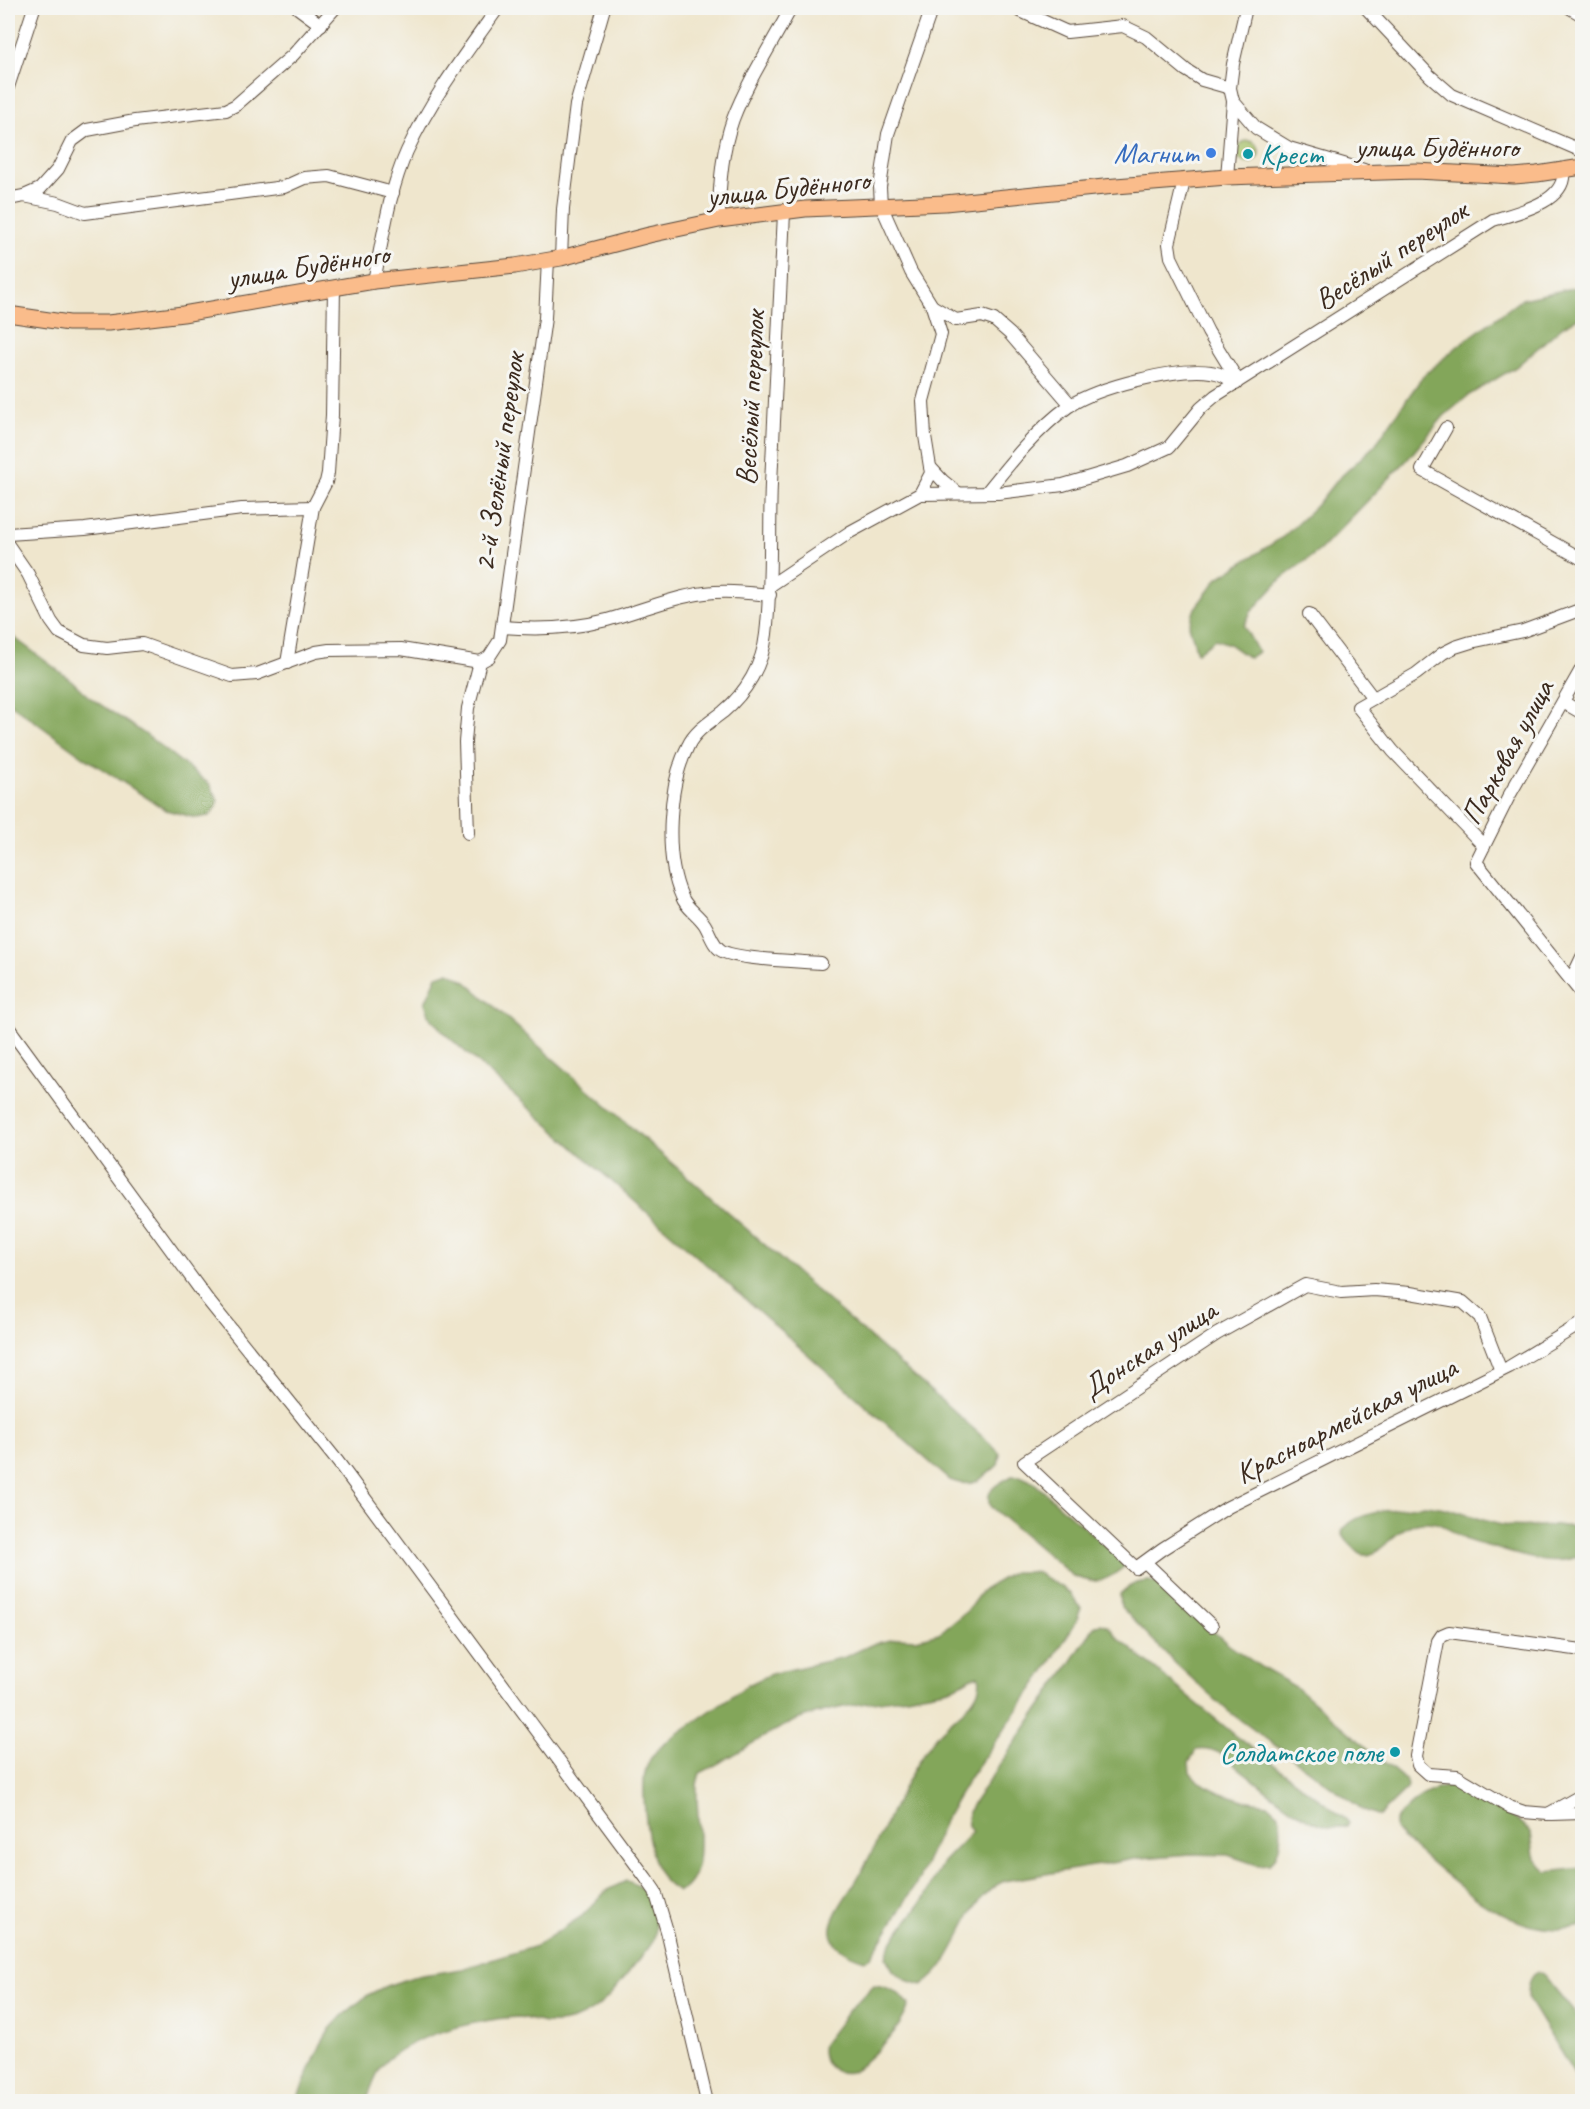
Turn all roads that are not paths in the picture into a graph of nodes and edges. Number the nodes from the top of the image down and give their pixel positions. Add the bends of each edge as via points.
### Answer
1 (34, 8) edge
2 (298, 8) edge
3 (335, 8) edge
4 (498, 8) edge
5 (604, 8) edge
6 (791, 8) edge
7 (932, 8) edge
8 (1014, 8) edge
9 (1246, 8) edge
10 (1366, 8) edge
11 (1570, 8) edge
12 (1582, 15) edge
13 (321, 25) junction
14 (8, 87) edge
15 (1230, 88) junction
16 (1233, 101) junction
17 (1582, 151) edge
18 (1582, 167) edge
19 (1563, 170) junction
20 (1373, 172) junction
21 (1227, 177) junction
22 (1184, 181) junction
23 (393, 193) junction
24 (24, 196) junction
25 (8, 199) edge
26 (881, 205) junction
27 (784, 212) junction
28 (719, 220) junction
29 (554, 260) junction
30 (374, 281) junction
31 (334, 288) junction
32 (932, 306) junction
33 (8, 314) edge
34 (1238, 383) junction
35 (1071, 405) junction
36 (1446, 428) dead end
37 (930, 467) junction
38 (959, 493) junction
39 (986, 493) junction
40 (920, 494) junction
41 (312, 507) junction
42 (8, 534) edge
43 (8, 545) edge
44 (1582, 559) edge
45 (770, 590) junction
46 (1582, 609) edge
47 (1309, 614) dead end
48 (502, 627) junction
49 (480, 662) junction
50 (287, 663) junction
51 (1582, 668) edge
52 (1373, 698) junction
53 (1563, 702) junction
54 (1582, 713) edge
55 (468, 833) dead end
56 (1484, 846) junction
57 (1582, 957) edge
58 (821, 963) dead end
59 (1572, 978) junction
60 (1582, 994) edge
61 (8, 1028) edge
62 (1582, 1323) edge
63 (1501, 1371) junction
64 (1140, 1565) junction
65 (1212, 1626) dead end
66 (1582, 1650) edge
67 (1582, 1795) edge
68 (1582, 1813) edge
69 (1548, 1814) junction
70 (707, 2102) edge

1 - 14 street
2 - 13 street
3 - 13 street
4 - 23 street via 433,100 406,153
5 - 29 street, 2-й Зелёный переулок via 575,109
6 - 28 street via 733,120 727,139
7 - 26 street via 888,134 881,170
8 - 15 street via 1067,32 1123,26 1146,37 1202,80
9 - 15 street
10 - 17 street via 1452,95
11 - 12 street
13 - 24 street via 249,97 236,105 226,110 87,130 72,141 58,169 40,189
15 - 16 street
16 - 20 street via 1256,128 1288,148
16 - 21 street
18 - 19 main road, улица Будённого
19 - 20 main road, улица Будённого via 1514,176
19 - 34 street, Весёлый переулок via 1563,184 1550,198 1493,220
20 - 21 main road, улица Будённого
21 - 22 main road, улица Будённого
22 - 26 main road, улица Будённого
22 - 34 street via 1168,244 1171,257
23 - 24 street via 329,176 304,178 284,187 85,213
23 - 30 street
24 - 25 street
26 - 27 main road, улица Будённого
26 - 32 street via 911,272
27 - 28 main road, улица Будённого
27 - 45 street, Весёлый переулок
28 - 29 main road, улица Будённого
29 - 30 main road, улица Будённого via 486,271
29 - 48 street, 2-й Зелёный переулок
30 - 31 main road, улица Будённого
31 - 33 main road, улица Будённого via 108,323
31 - 41 street via 328,473
32 - 35 street via 956,320 982,316 994,320
32 - 37 street via 941,334 923,401
34 - 35 street via 1214,372 1173,373 1139,380
34 - 39 street, Весёлый переулок via 1201,408 1169,447 1127,466 1063,485
35 - 39 street via 1040,431
36 - 44 street via 1422,470
37 - 38 street
37 - 40 street via 929,479
38 - 39 street, Весёлый переулок
38 - 40 street, Весёлый переулок
40 - 45 street, Весёлый переулок via 850,532
41 - 42 street via 242,509 85,529
41 - 50 street
43 - 50 street via 59,632 84,645 107,648 142,644 232,676 257,674
45 - 48 street via 708,592 588,624 533,630
45 - 58 street, Весёлый переулок via 766,637 759,661 742,693 699,731 687,747 673,798 672,863 682,899 704,923 716,947 747,956
46 - 52 street, Парковая улица via 1542,626 1455,647
47 - 52 street
48 - 49 street, 2-й Зелёный переулок via 495,649
49 - 50 street via 401,649 329,650
49 - 55 street, 2-й Зелёный переулок via 468,708 465,742
51 - 53 street, Парковая улица
52 - 56 street, Парковая улица via 1358,707 1393,751
53 - 54 street
53 - 56 street, Парковая улица
56 - 59 street, Парковая улица via 1476,862
57 - 59 street
59 - 60 street
61 - 70 street via 207,1299 345,1472 655,1892
62 - 63 street, Красноармейская улица
63 - 64 street, Красноармейская улица via 1228,1507
63 - 64 street, Донская улица via 1480,1317 1463,1302 1410,1293 1341,1292 1305,1285 1217,1334 1024,1462
64 - 65 street
66 - 69 street via 1449,1632 1438,1641 1416,1756 1418,1765 1428,1774 1457,1776 1509,1807
67 - 69 street
68 - 69 street

